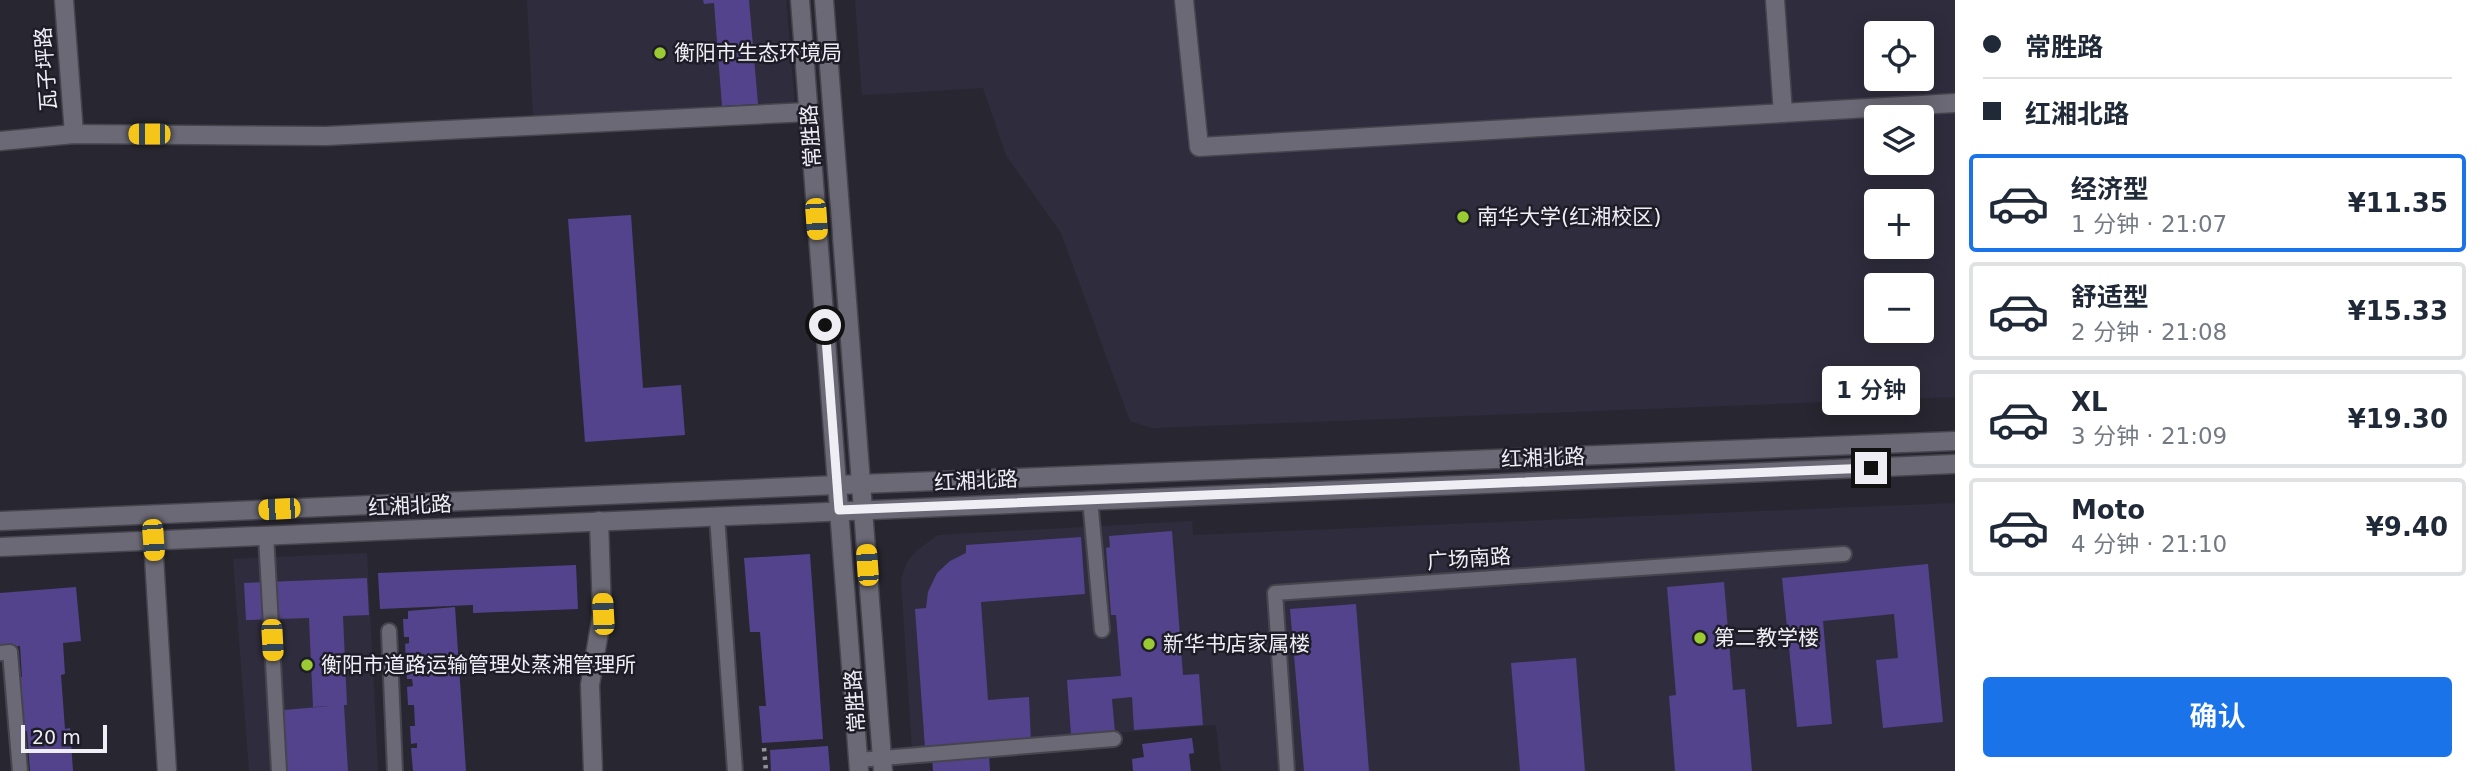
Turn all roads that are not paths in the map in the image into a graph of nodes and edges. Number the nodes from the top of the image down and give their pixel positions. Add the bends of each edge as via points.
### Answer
1 (64, 0) edge
2 (800, 0) edge
3 (824, 0) edge
4 (1184, 0) edge
5 (1775, 0) edge
6 (1955, 103) edge
7 (808, 112) junction
8 (1783, 113) junction
9 (74, 134) junction
10 (0, 141) edge
11 (1955, 441) edge
12 (1955, 464) edge
13 (861, 484) junction
14 (837, 485) junction
15 (1090, 499) junction
16 (863, 509) junction
17 (839, 510) junction
18 (717, 516) junction
19 (0, 521) edge
20 (599, 521) junction
21 (266, 535) junction
22 (153, 540) junction
23 (0, 547) edge
24 (1844, 554) dead end
25 (1102, 630) dead end
26 (389, 631) dead end
27 (0, 653) edge
28 (1114, 739) dead end
29 (858, 765) edge
30 (883, 765) edge
31 (20, 771) edge
32 (167, 771) edge
33 (279, 771) edge
34 (395, 771) edge
35 (593, 771) edge
36 (735, 771) edge
37 (1287, 771) edge

1 - 9 street, 瓦子坪路
2 - 7 street, 常胜路
3 - 13 street, 常胜路
4 - 8 street via 1199,147
5 - 8 street
6 - 8 street
7 - 9 street via 326,136
7 - 14 street, 常胜路
9 - 10 street
11 - 13 street, 红湘北路
12 - 15 street, 红湘北路
13 - 14 street, 红湘北路
13 - 16 street, 常胜路
14 - 17 street, 常胜路
14 - 19 street, 红湘北路
15 - 16 street, 红湘北路
15 - 25 lane
16 - 17 street, 红湘北路
16 - 30 street, 常胜路
17 - 18 street, 红湘北路
17 - 29 street, 常胜路
18 - 20 street, 红湘北路
18 - 36 lane
20 - 21 street, 红湘北路
20 - 35 street via 603,614 590,685
21 - 22 street, 红湘北路
21 - 33 lane
22 - 23 street, 红湘北路
22 - 32 street
24 - 37 lane, 广场南路 via 1275,593
26 - 34 lane
27 - 31 lane via 10,652
28 - 30 lane
29 - 30 lane

